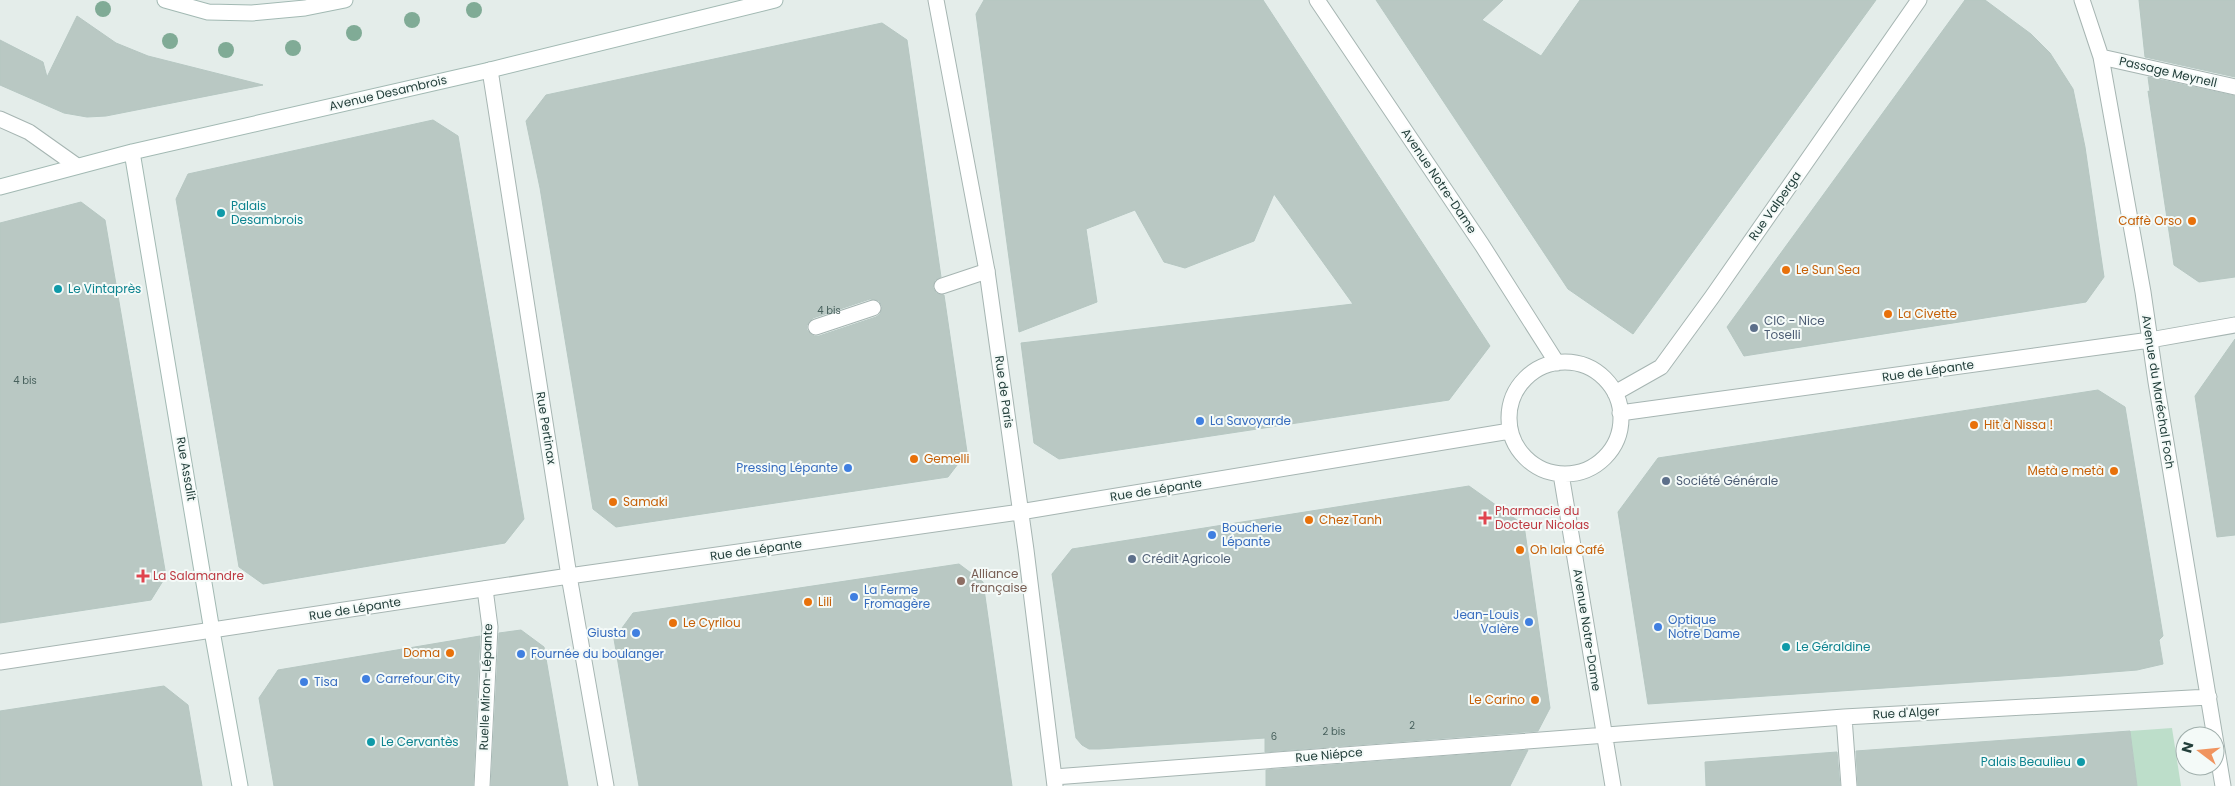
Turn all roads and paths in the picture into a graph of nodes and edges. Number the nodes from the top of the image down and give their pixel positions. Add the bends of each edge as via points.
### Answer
1 (165, 0) edge
2 (345, 0) edge
3 (776, 0) edge
4 (936, 0) edge
5 (1317, 0) edge
6 (1919, 0) edge
7 (2082, 0) edge
8 (2101, 56) junction
9 (490, 70) junction
10 (2235, 87) edge
11 (0, 119) edge
12 (132, 152) junction
13 (77, 166) junction
14 (0, 187) edge
15 (987, 271) junction
16 (942, 286) dead end
17 (873, 308) dead end
18 (2235, 325) edge
19 (816, 327) dead end
20 (2150, 340) junction
21 (1557, 363) junction
22 (1615, 393) junction
23 (1620, 413) junction
24 (1510, 431) junction
25 (1561, 474) junction
26 (1020, 512) junction
27 (569, 576) junction
28 (485, 589) junction
29 (212, 631) junction
30 (0, 662) edge
31 (2209, 697) junction
32 (1844, 716) junction
33 (1605, 734) junction
34 (1055, 782) edge
35 (240, 786) edge
36 (482, 786) edge
37 (606, 786) edge
38 (1613, 786) edge
39 (1849, 786) edge
40 (2223, 786) edge

1 - 2 street via 208,12 252,13
3 - 9 street, Avenue Desambrois
4 - 15 street, Rue de Paris
5 - 21 street, Avenue Notre-Dame via 1482,245
6 - 22 street, Rue Valperga via 1661,367
7 - 8 street, Avenue du Maréchal Foch
8 - 10 street, Passage Meynell
8 - 20 street, Avenue du Maréchal Foch
9 - 12 street, Avenue Desambrois
9 - 27 street, Rue Pertinax
11 - 13 street via 29,132
12 - 13 street, Avenue Desambrois
12 - 29 street, Rue Assalit
13 - 14 street, Avenue Desambrois
15 - 16 street
15 - 26 street, Rue de Paris
17 - 19 street
18 - 20 street, Rue de Lépante
20 - 23 street, Rue de Lépante
20 - 31 street, Avenue du Maréchal Foch
21 - 22 street via 1574,363 1590,369 1604,378
21 - 24 street via 1539,368 1524,379 1514,394 1509,412
22 - 23 street
23 - 25 street via 1619,432 1611,450 1598,464 1580,472
24 - 25 street via 1528,461 1543,470
24 - 26 street, Rue de Lépante
25 - 33 street, Avenue Notre-Dame
26 - 27 street, Rue de Lépante
26 - 34 street, Rue de Paris
27 - 28 street, Rue de Lépante
27 - 37 street, Rue Pertinax
28 - 29 street, Rue de Lépante
28 - 36 street, Ruelle Miron-Lépante via 490,627
29 - 30 street, Rue de Lépante
29 - 35 street, Rue Assalit
31 - 32 street, Rue d'Alger
31 - 40 street, Avenue du Maréchal Foch
32 - 33 street, Rue d'Alger
32 - 39 street
33 - 34 street, Rue Niépce
33 - 38 street, Avenue Notre-Dame

